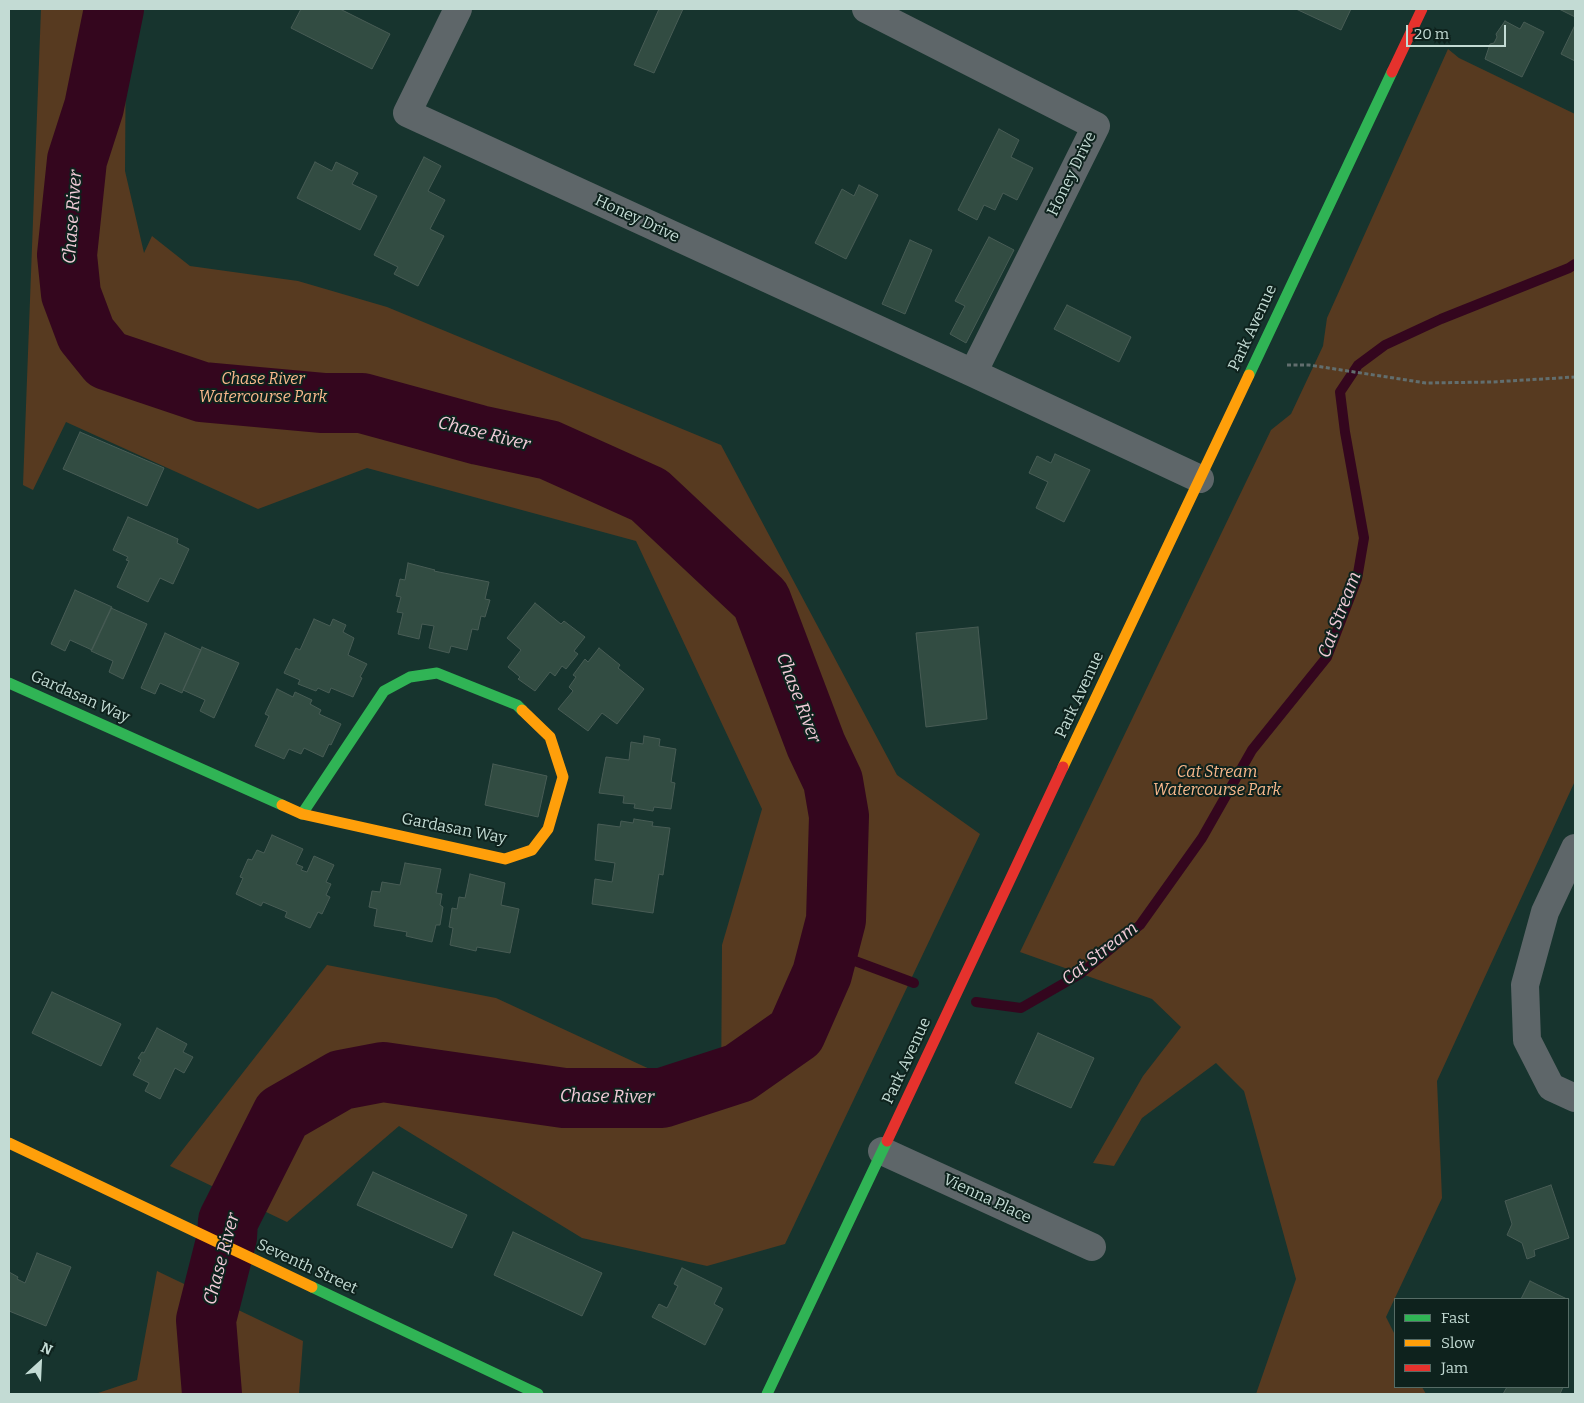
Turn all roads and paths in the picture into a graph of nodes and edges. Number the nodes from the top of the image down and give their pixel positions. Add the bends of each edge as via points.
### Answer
1 (458, 9) edge
2 (866, 9) edge
3 (1422, 9) edge
4 (1309, 366) dead end
5 (974, 373) junction
6 (1575, 377) edge
7 (1200, 479) junction
8 (9, 683) edge
9 (302, 814) junction
10 (1575, 848) edge
11 (1575, 1098) edge
12 (9, 1143) edge
13 (882, 1151) junction
14 (1092, 1247) dead end
15 (538, 1394) edge
16 (767, 1394) edge

1 - 5 street, Honey Drive via 407,113
2 - 5 street, Honey Drive via 1096,126
3 - 7 street, Park Avenue
4 - 6 path via 1426,383
5 - 7 street, Honey Drive
7 - 13 street, Park Avenue
8 - 9 street, Gardasan Way
9 - 9 street, Gardasan Way via 505,859 532,850 548,828 563,777 550,737 517,705 437,673 410,677 384,692
10 - 11 street via 1544,912 1525,985 1527,1040 1551,1087
12 - 15 street, Seventh Street
13 - 14 street, Vienna Place
13 - 16 street, Park Avenue

